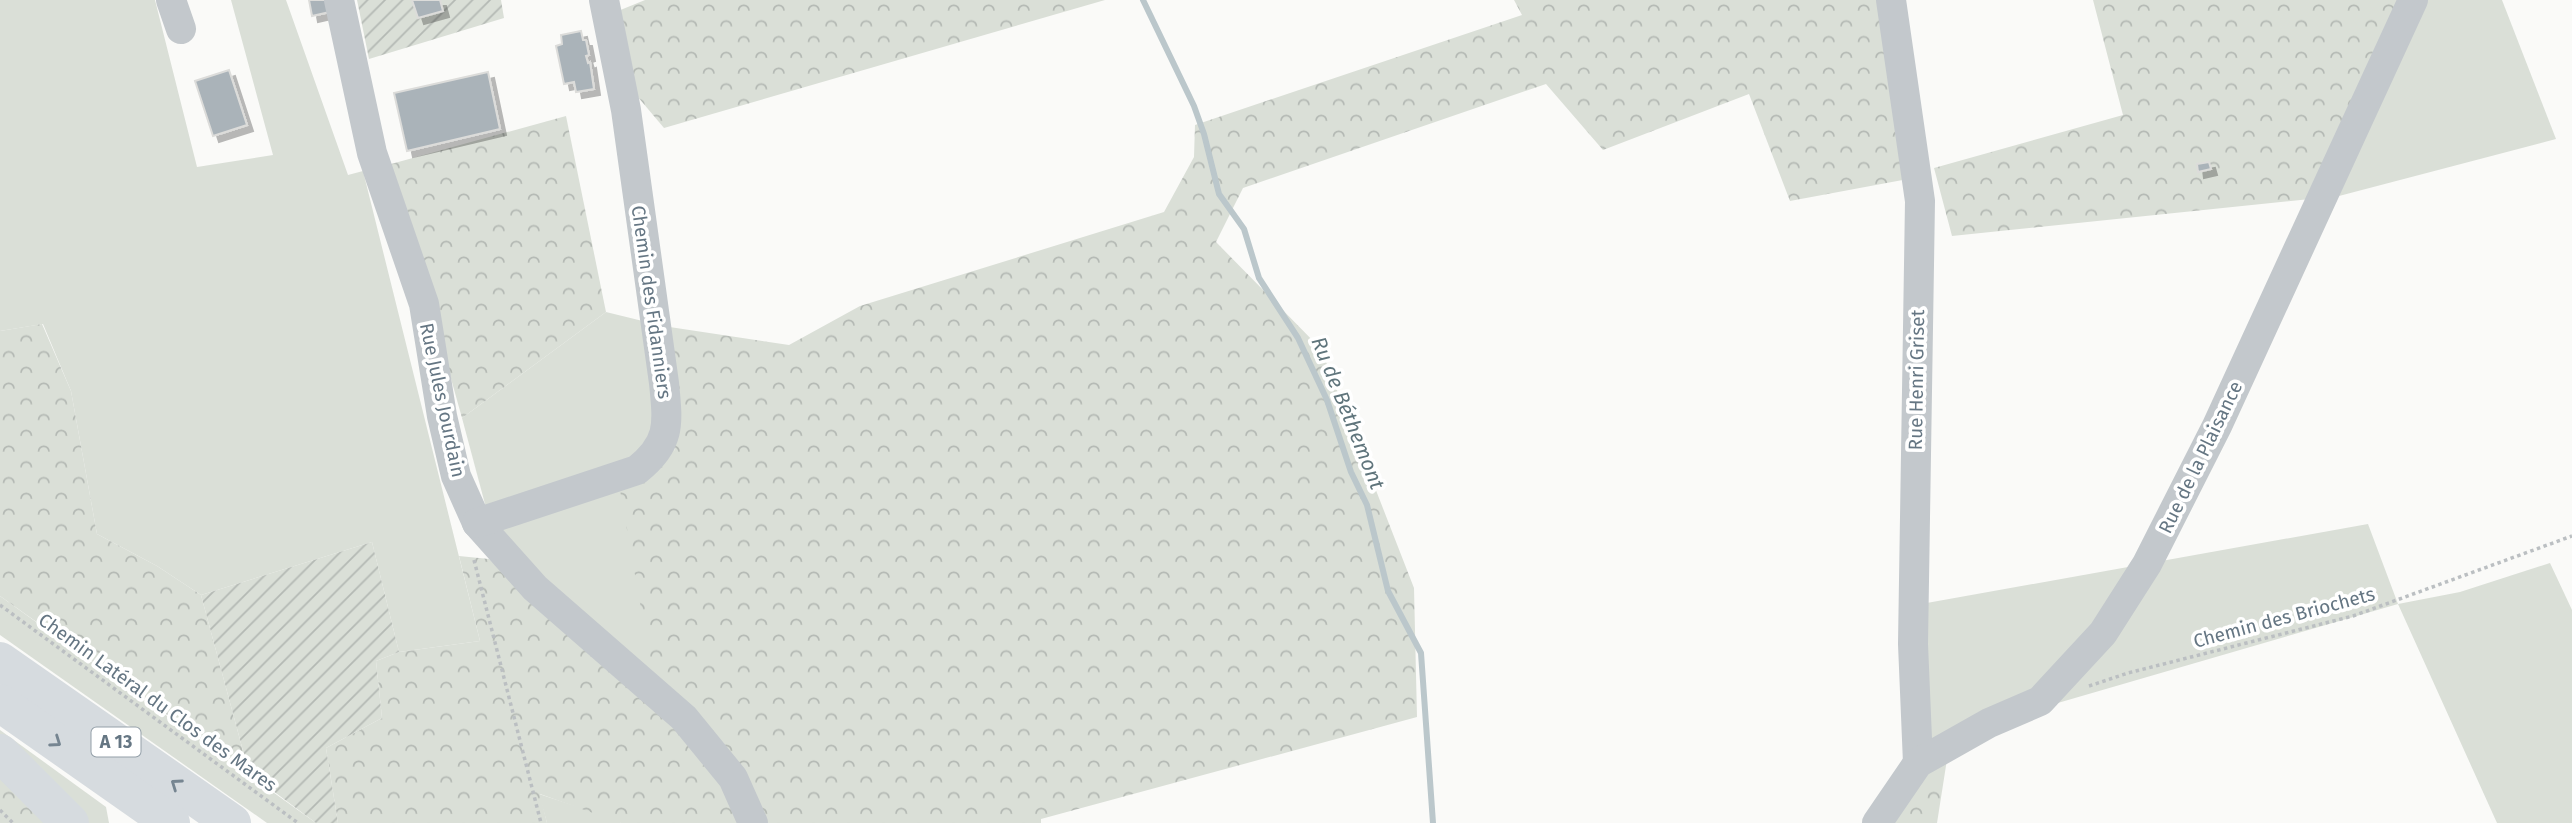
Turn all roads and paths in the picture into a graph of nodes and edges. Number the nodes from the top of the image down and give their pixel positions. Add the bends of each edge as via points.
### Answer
1 (171, 0) edge
2 (339, 0) edge
3 (604, 0) edge
4 (1891, 0) edge
5 (2413, 0) edge
6 (181, 29) dead end
7 (477, 523) junction
8 (2572, 536) edge
9 (0, 604) edge
10 (0, 661) edge
11 (2040, 701) junction
12 (0, 703) edge
13 (0, 753) edge
14 (1918, 763) junction
15 (0, 810) edge
16 (13, 823) edge
17 (70, 823) edge
18 (171, 823) edge
19 (232, 823) edge
20 (298, 823) edge
21 (541, 823) edge
22 (753, 823) edge
23 (1877, 823) edge

1 - 6 street
2 - 7 street, Rue Jules Jourdain via 372,153 424,304 456,476
3 - 7 street, Chemin des Fidanniers via 626,110 664,383 667,417 661,446 637,470
4 - 14 street, Rue Henri Griset via 1920,201 1913,644
5 - 11 street, Rue de la Plaisance via 2217,426 2147,564 2104,632
7 - 21 path via 472,553
7 - 22 street, Rue Jules Jourdain via 536,589 684,718 733,778
8 - 11 path, Chemin des Briochets via 2353,616 2128,673
9 - 20 path, Chemin Latéral du Clos des Mares
19 -> 10 highway, A 13
11 - 14 street, Rue de la Plaisance
12 -> 18 highway, A 13
13 - 17 highway
14 - 23 street, Rue de la Plaisance
15 - 16 path

